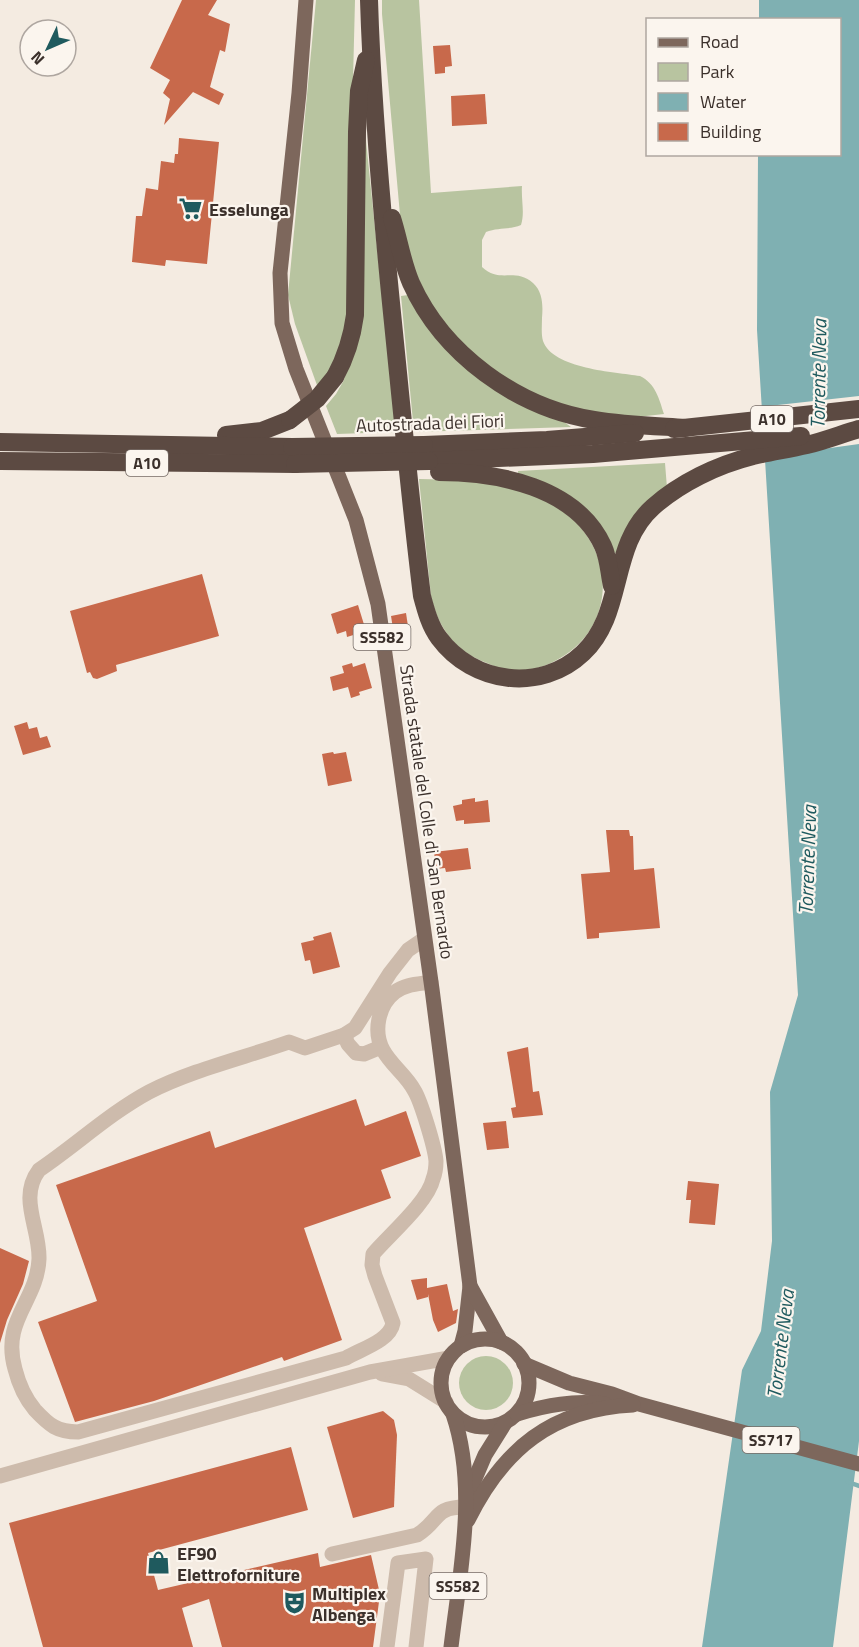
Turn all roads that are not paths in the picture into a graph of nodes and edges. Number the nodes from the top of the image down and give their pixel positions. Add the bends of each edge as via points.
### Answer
1 (306, 0) edge
2 (369, 0) edge
3 (370, 47) junction
4 (380, 179) junction
5 (859, 409) edge
6 (859, 429) edge
7 (686, 437) junction
8 (0, 442) edge
9 (129, 444) junction
10 (293, 455) junction
11 (427, 459) junction
12 (0, 461) edge
13 (613, 594) junction
14 (424, 939) junction
15 (431, 982) junction
16 (344, 1035) junction
17 (381, 1047) junction
18 (470, 1286) junction
19 (501, 1342) junction
20 (461, 1346) junction
21 (449, 1358) junction
22 (524, 1364) junction
23 (370, 1372) junction
24 (639, 1404) junction
25 (617, 1406) junction
26 (450, 1408) junction
27 (511, 1418) junction
28 (859, 1464) edge
29 (0, 1476) edge
30 (466, 1504) junction
31 (465, 1525) junction
32 (428, 1528) junction
33 (332, 1554) dead end
34 (426, 1558) junction
35 (387, 1647) edge
36 (416, 1647) edge
37 (451, 1647) edge

1 - 14 main road, Strada statale del Colle di San Bernardo / SS582 via 280,273 282,323 357,520 378,604
2 - 3 highway
3 - 4 highway
3 - 9 highway, bridge via 359,91 354,315 346,353 335,377 317,399 290,420 262,431
4 - 7 highway via 405,267 420,300 447,339 477,367 512,390 577,417
4 - 13 highway via 408,483 426,611 438,637 469,666 496,677 542,676 571,663 592,643 606,618
5 - 7 highway, Autostrada dei Fiori / A10
6 - 7 highway, Autostrada dei Fiori / A10
6 - 13 highway via 732,462 685,484 652,508 632,533
7 - 11 highway, Autostrada dei Fiori / A10 via 547,440
8 - 9 highway, Autostrada dei Fiori / A10
9 - 10 highway, Autostrada dei Fiori / A10
10 - 11 highway, Autostrada dei Fiori / A10, bridge
10 - 11 highway, Autostrada dei Fiori / A10, bridge via 355,464
10 - 12 highway, Autostrada dei Fiori / A10
11 - 13 highway via 475,474 512,480 556,498 597,535 608,558
14 - 15 main road, Strada statale del Colle di San Bernardo / SS582
14 - 16 street via 408,950 354,1028
15 - 17 street via 407,986 388,1000 377,1026
15 - 18 main road, Strada statale del Colle di San Bernardo / SS582
16 - 17 street via 356,1053
16 - 17 street via 305,1048 289,1042 148,1092 39,1170 29,1192 39,1257 36,1275 12,1333 11,1354 20,1388 46,1421 63,1432 78,1432 346,1358 391,1332 393,1323 374,1270 373,1254 423,1199 433,1181 436,1161 414,1088
18 - 19 main road, Strada statale del Colle di San Bernardo / SS582
18 - 20 main road, Strada statale del Colle di San Bernardo / SS582
19 - 20 main road via 481,1340
19 - 22 main road via 511,1347
20 - 21 main road
21 - 23 street
21 - 26 main road via 441,1387
22 - 24 main road, SS717 via 569,1383
22 - 27 main road via 529,1393
23 - 26 street via 410,1378
23 - 29 street
24 - 25 main road, SS717
24 - 28 main road, SS717
25 - 27 main road, SS717 via 570,1402 540,1407
25 - 31 main road via 573,1416 537,1433 506,1460 481,1494
26 - 27 main road via 465,1422 478,1427 491,1427
26 - 30 main road via 463,1447
27 - 30 main road via 485,1455
30 - 31 main road
30 - 32 street via 438,1514
31 - 37 main road, SS582
32 - 33 street via 417,1535
32 - 34 street
34 - 35 street via 398,1563
34 - 36 street

